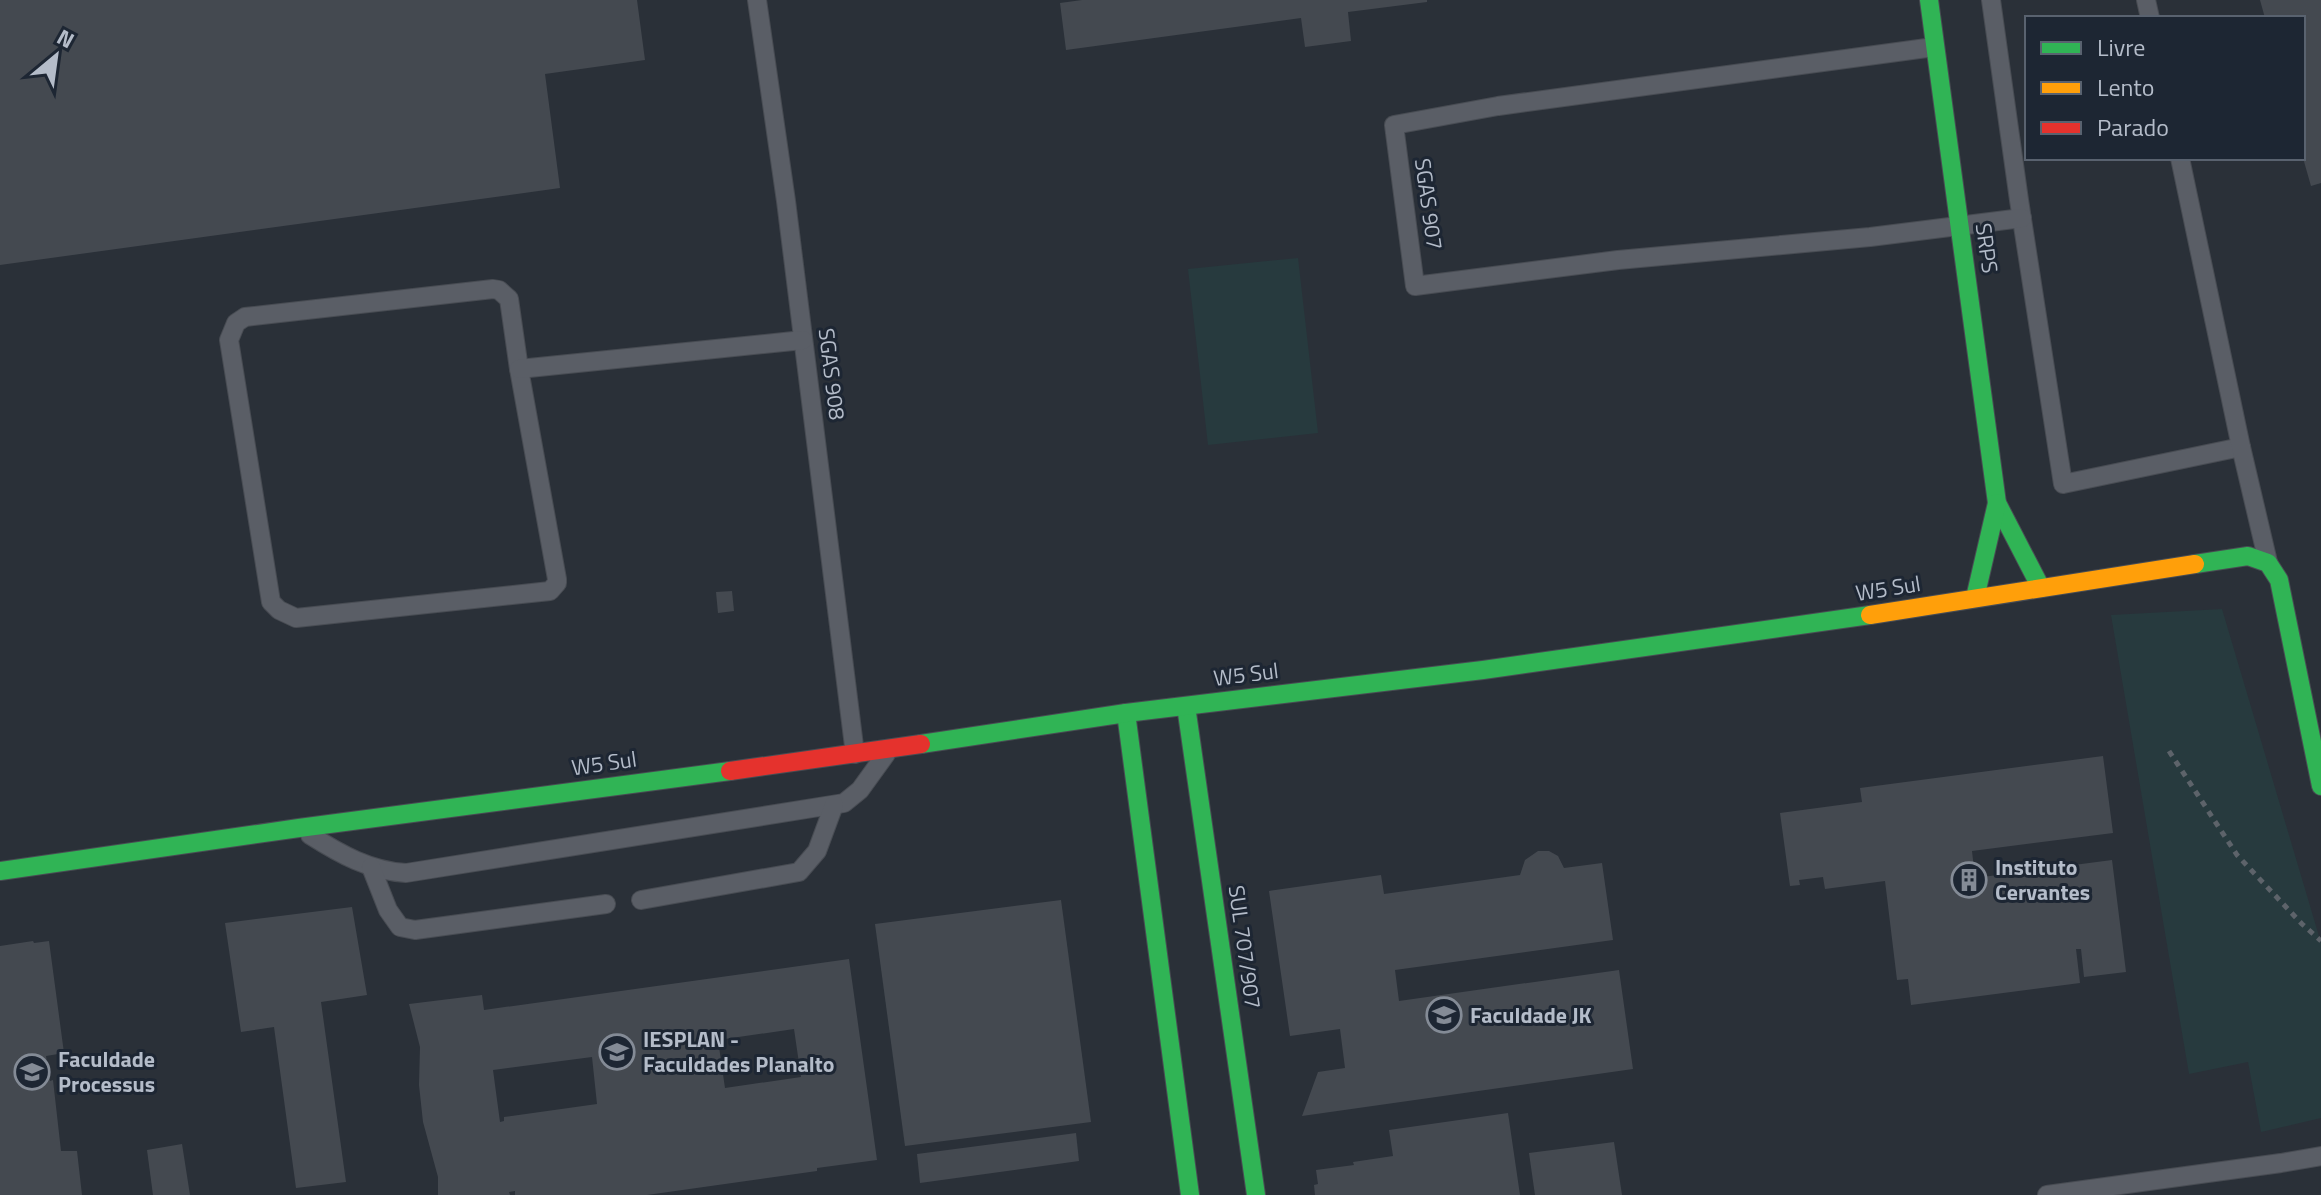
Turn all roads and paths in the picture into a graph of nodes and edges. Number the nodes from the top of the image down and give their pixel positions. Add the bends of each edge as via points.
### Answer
1 (757, 0) edge
2 (1929, 0) edge
3 (1991, 0) edge
4 (1934, 47) junction
5 (2180, 160) edge
6 (2022, 218) junction
7 (1960, 225) junction
8 (803, 340) junction
9 (519, 369) junction
10 (2241, 447) junction
11 (1997, 503) junction
12 (2268, 563) junction
13 (2041, 588) junction
14 (1975, 598) junction
15 (1186, 706) junction
16 (1126, 713) junction
17 (890, 748) junction
18 (2169, 751) dead end
19 (855, 754) junction
20 (2321, 786) edge
21 (834, 805) junction
22 (299, 828) junction
23 (371, 867) junction
24 (0, 871) edge
25 (641, 900) dead end
26 (606, 904) dead end
27 (2321, 941) edge
28 (2321, 1156) edge
29 (1190, 1195) edge
30 (1256, 1195) edge
31 (2047, 1195) edge

1 - 8 lane, SGAS 908
2 - 4 main road, SRPS
3 - 6 lane
4 - 7 main road, SRPS
4 - 7 lane, SGAS 907 via 1394,125 1415,286
5 - 10 lane
6 - 7 lane
6 - 10 lane via 2063,484
7 - 11 main road, SRPS
8 - 9 lane
8 - 19 lane, SGAS 908
9 - 9 lane via 557,579 550,591 296,618 271,602 229,340 236,323 245,317 493,289 509,299
10 - 12 lane
11 - 13 main road, SRPS
11 - 14 main road, SRPS
12 - 13 main road, W5 Sul via 2228,557
12 - 20 main road via 2285,604
13 - 14 main road, W5 Sul
14 - 15 main road, W5 Sul via 1483,670
15 - 16 main road, W5 Sul
15 - 30 main road, SUL 707/907
16 - 17 main road, W5 Sul
16 - 29 main road
17 - 19 main road, W5 Sul
17 - 21 lane via 855,797
18 - 27 path via 2237,855
19 - 22 main road, W5 Sul
21 - 23 lane via 406,873
21 - 25 lane via 817,851 799,872
22 - 23 lane
22 - 24 main road, W5 Sul
23 - 26 lane via 388,910 400,927 415,930
28 - 31 lane

